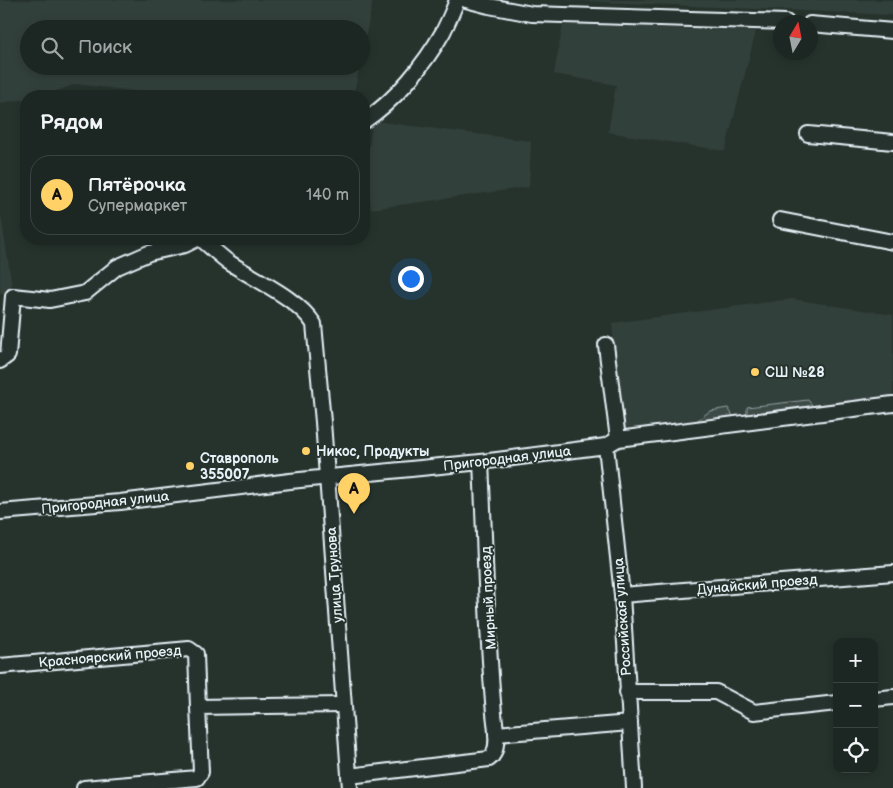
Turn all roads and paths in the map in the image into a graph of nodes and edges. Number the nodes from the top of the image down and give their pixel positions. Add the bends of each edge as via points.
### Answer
1 (457, 0) edge
2 (466, 0) edge
3 (773, 22) edge
4 (818, 25) edge
5 (893, 31) edge
6 (370, 118) edge
7 (808, 134) dead end
8 (893, 142) edge
9 (780, 220) dead end
10 (893, 242) edge
11 (185, 245) edge
12 (208, 245) edge
13 (606, 345) dead end
14 (0, 361) edge
15 (893, 404) edge
16 (612, 442) junction
17 (481, 462) junction
18 (327, 477) junction
19 (0, 512) edge
20 (893, 573) edge
21 (622, 595) junction
22 (0, 666) edge
23 (627, 692) junction
24 (893, 697) edge
25 (878, 699) edge
26 (833, 703) edge
27 (343, 705) junction
28 (198, 707) junction
29 (630, 723) junction
30 (496, 734) junction
31 (349, 782) edge
32 (84, 788) edge
33 (634, 788) edge

1 - 6 street via 443,32 421,65 390,101
2 - 3 street via 532,14
4 - 5 street
7 - 8 street
9 - 10 street
11 - 14 street via 149,254 117,267 85,293 50,300 13,296 8,356
12 - 18 street, улица Трунова via 227,261 299,307 314,324
13 - 16 street, Российская улица
15 - 16 street, Пригородная улица
16 - 17 street, Пригородная улица
16 - 21 street, Российская улица
17 - 18 street, Пригородная улица
17 - 30 street, Мирный проезд
18 - 19 street, Пригородная улица via 120,502
18 - 27 street, улица Трунова
20 - 21 street, Дунайский проезд
21 - 23 street, Российская улица
22 - 28 street, Красноярский проезд via 189,649 196,654
23 - 26 street via 716,692 754,712
23 - 29 street, Российская улица
24 - 25 street
27 - 28 street
27 - 31 street, улица Трунова
28 - 32 street, Красноярский проезд via 201,772 197,778
29 - 30 street
29 - 33 street, Российская улица
30 - 31 street, Мирный проезд via 496,751 489,759

